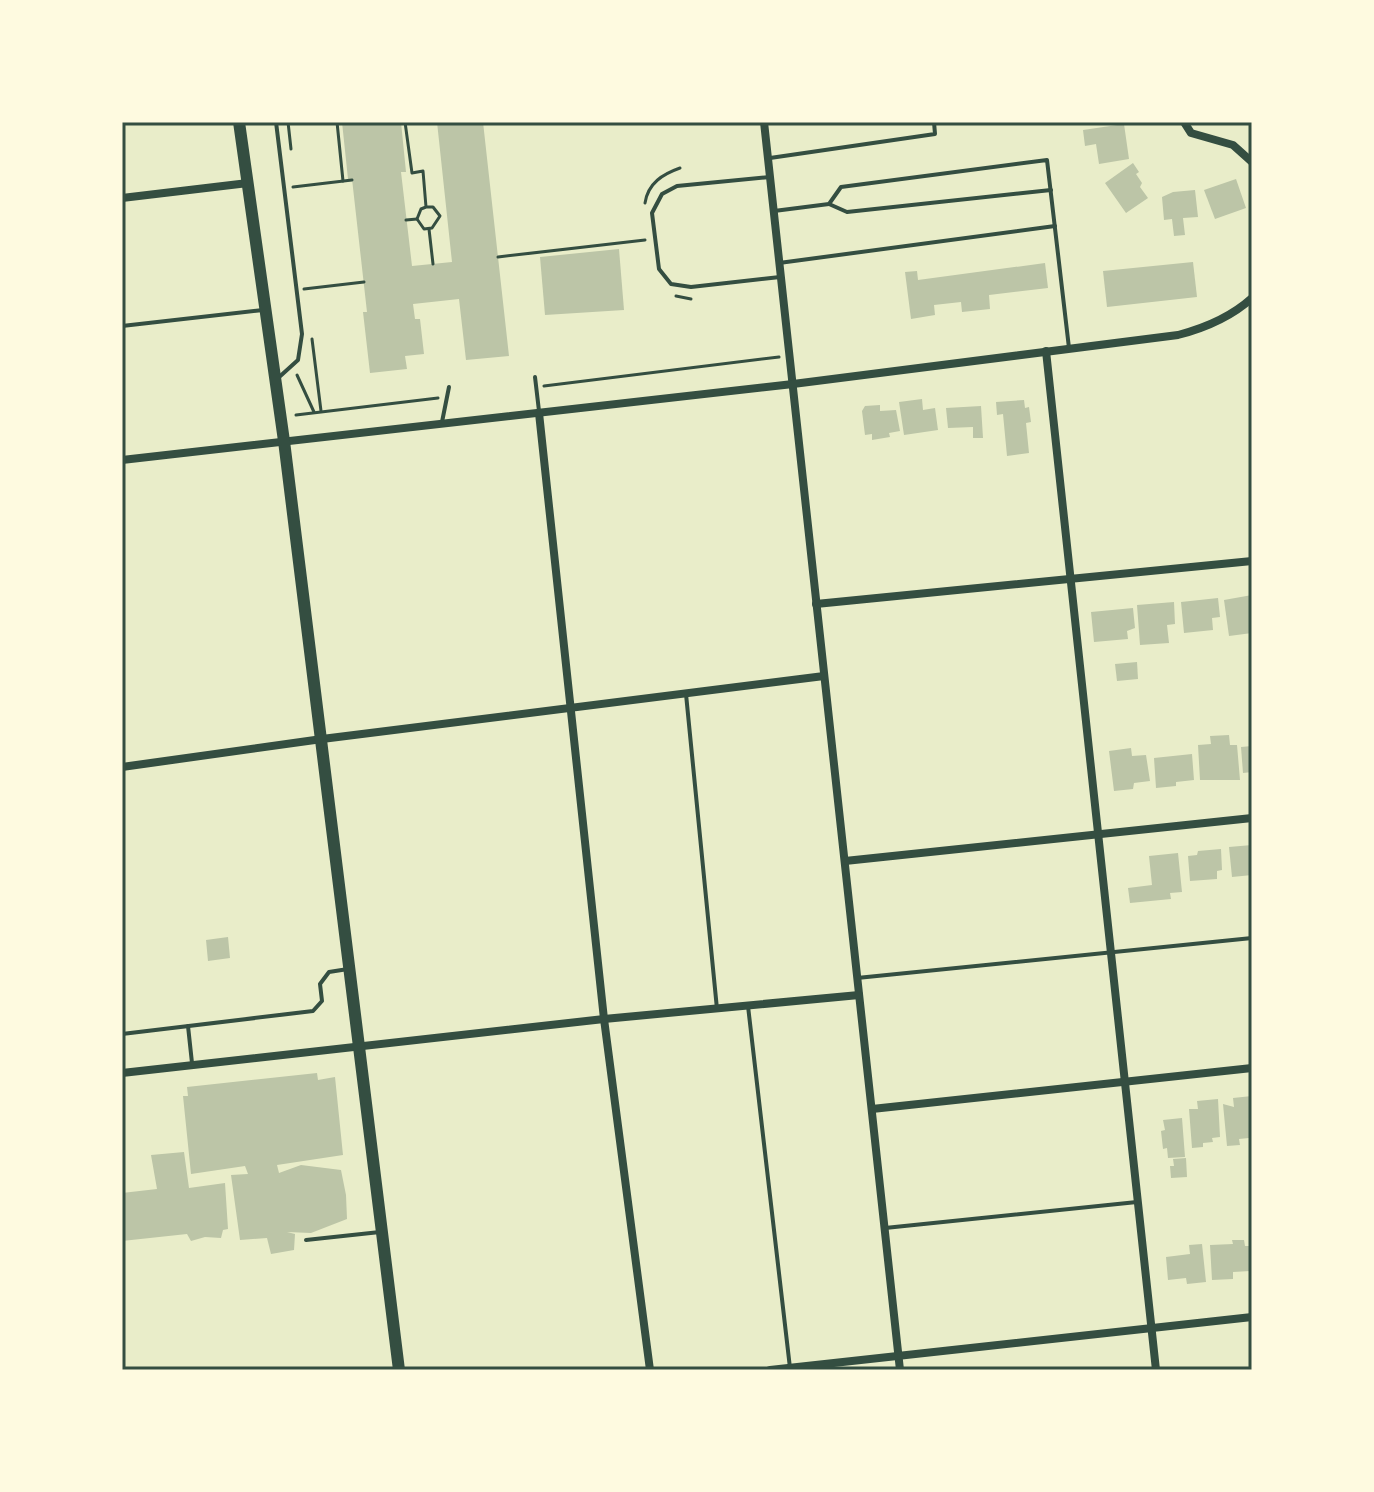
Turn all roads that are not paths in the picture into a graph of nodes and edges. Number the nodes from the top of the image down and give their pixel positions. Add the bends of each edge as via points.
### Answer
1 (239, 122) edge
2 (276, 122) edge
3 (764, 122) edge
4 (934, 122) edge
5 (1184, 122) edge
6 (768, 159) junction
7 (1252, 162) edge
8 (770, 177) junction
9 (248, 183) junction
10 (1051, 190) junction
11 (122, 198) edge
12 (829, 204) junction
13 (774, 211) junction
14 (1055, 226) junction
15 (779, 263) junction
16 (781, 277) junction
17 (1252, 298) edge
18 (265, 310) junction
19 (122, 326) edge
20 (1069, 348) junction
21 (1046, 351) junction
22 (535, 377) dead end
23 (275, 380) junction
24 (793, 384) junction
25 (449, 387) dead end
26 (539, 413) junction
27 (442, 424) junction
28 (284, 441) junction
29 (122, 460) edge
30 (1252, 561) edge
31 (1070, 580) junction
32 (816, 604) junction
33 (824, 676) junction
34 (686, 694) junction
35 (573, 708) junction
36 (322, 739) junction
37 (122, 767) edge
38 (1252, 818) edge
39 (1097, 834) junction
40 (845, 861) junction
41 (1252, 938) edge
42 (1110, 952) junction
43 (351, 969) junction
44 (857, 978) junction
45 (859, 995) junction
46 (748, 1006) junction
47 (717, 1009) junction
48 (604, 1019) junction
49 (188, 1026) junction
50 (122, 1034) edge
51 (361, 1048) junction
52 (193, 1066) junction
53 (1252, 1068) edge
54 (122, 1073) edge
55 (1123, 1081) junction
56 (872, 1109) junction
57 (1137, 1202) junction
58 (885, 1228) junction
59 (383, 1232) junction
60 (306, 1240) dead end
61 (1252, 1317) edge
62 (1151, 1328) junction
63 (899, 1354) junction
64 (790, 1368) junction
65 (399, 1370) edge
66 (650, 1370) edge
67 (770, 1370) edge
68 (900, 1370) edge
69 (1156, 1370) edge

1 - 9 main road
2 - 23 lane via 302,334 298,360
3 - 6 street
4 - 6 lane via 935,134
5 - 7 street via 1191,133 1233,145
6 - 8 street
8 - 13 street
8 - 16 lane via 677,186 662,194 652,213 659,269 671,284 691,287
9 - 11 street
9 - 18 main road
10 - 12 lane via 847,212
10 - 12 lane via 1047,160 841,187
10 - 14 lane
12 - 13 lane
13 - 15 street
14 - 15 lane
14 - 20 lane
15 - 16 street
16 - 24 street
17 - 20 street via 1199,330
18 - 19 lane
18 - 23 main road
20 - 21 street
21 - 24 street
21 - 31 street
22 - 26 lane
23 - 28 main road
24 - 26 street
24 - 32 street
25 - 27 lane
26 - 27 street
26 - 35 street
27 - 28 street
28 - 29 street
28 - 36 main road
30 - 31 street
31 - 32 street
31 - 39 street
32 - 33 street
33 - 34 street
33 - 40 street
34 - 35 street
34 - 47 lane
35 - 36 street
35 - 48 street
36 - 37 street
36 - 43 main road
38 - 39 street
39 - 40 street
39 - 42 street
40 - 44 street
41 - 42 lane
42 - 44 lane
42 - 55 street
43 - 49 lane via 329,972 320,984 322,1001 313,1011
43 - 51 main road
44 - 45 street
45 - 46 street
45 - 56 street
46 - 47 street
46 - 64 lane
47 - 48 street
48 - 51 street
48 - 66 street
49 - 50 lane
49 - 52 lane
51 - 52 street
51 - 59 main road
52 - 54 street
53 - 55 street
55 - 56 street
55 - 57 street
56 - 58 street
57 - 58 lane
57 - 62 street
58 - 63 street
59 - 60 lane
59 - 65 main road
61 - 62 street
62 - 63 street
62 - 69 street
63 - 64 street
63 - 68 street
64 - 67 street

